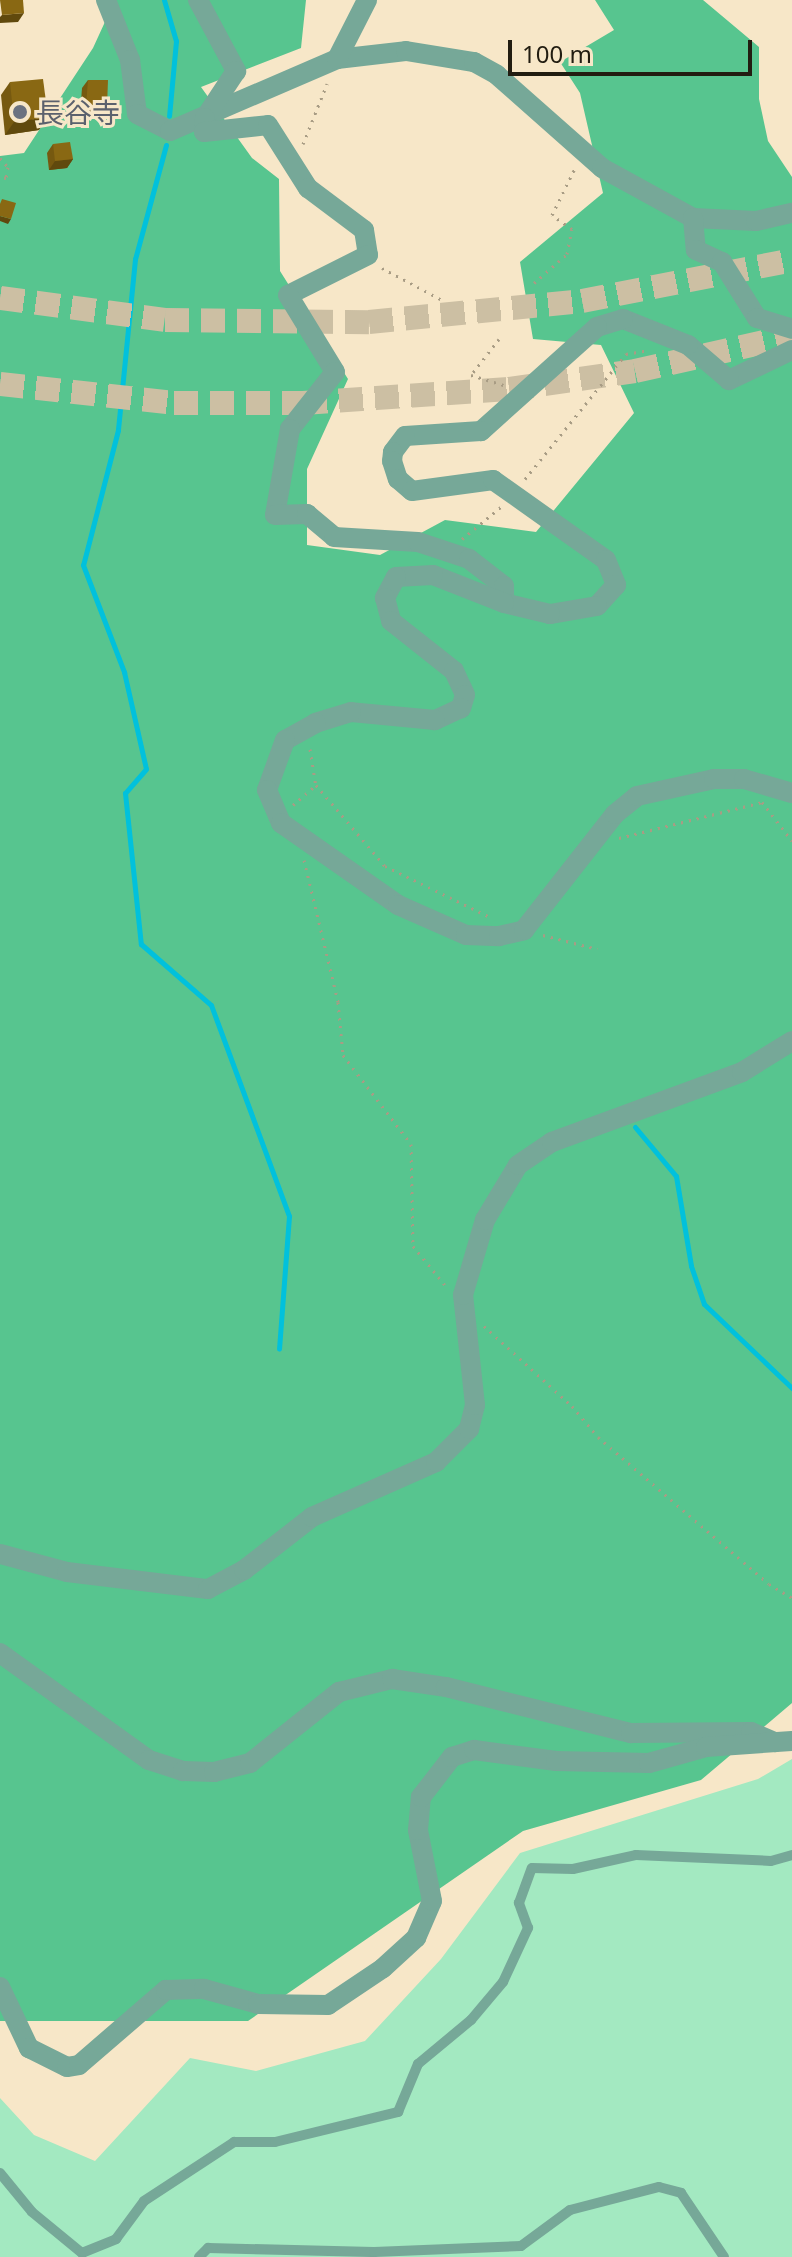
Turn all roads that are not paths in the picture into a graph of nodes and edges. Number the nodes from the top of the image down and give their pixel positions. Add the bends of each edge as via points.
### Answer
1 (106, 0) edge
2 (198, 0) edge
3 (367, 0) edge
4 (337, 59) junction
5 (205, 118) junction
6 (792, 213) edge
7 (693, 218) junction
8 (792, 329) edge
9 (792, 350) edge
10 (504, 603) junction
11 (792, 793) edge
12 (792, 1041) edge
13 (0, 1554) edge
14 (0, 1653) edge
15 (785, 1742) edge
16 (792, 1855) edge
17 (0, 1987) edge
18 (0, 2173) edge
19 (81, 2255) edge
20 (199, 2257) edge
21 (724, 2257) edge

1 - 5 street via 130,60 137,114 170,131
2 - 5 street via 236,71
3 - 4 street
4 - 5 street
4 - 7 street via 406,51 474,62 497,75 592,158
5 - 10 street via 204,132 268,125 308,188 364,230 368,255 288,295 335,372 290,429 275,515 307,514 334,537 418,542 469,559 504,586
6 - 7 street via 756,221
7 - 8 street via 696,250 722,262 757,318
9 - 10 street via 729,380 688,345 623,319 597,327 481,431 405,436 393,452 398,479 412,491 493,480 606,560 616,585 597,606 572,613 550,614
10 - 11 street via 433,575 396,577 385,598 391,621 454,671 465,695 461,708 435,720 351,712 285,740 271,767 267,790 277,817 398,905 466,935 524,930 637,796 714,779 744,779
12 - 13 street via 742,1072 552,1142 518,1165 485,1220 463,1295 475,1405 469,1429 436,1462 312,1517 244,1570 208,1589 67,1572
14 - 15 street via 149,1760 183,1771 214,1772 250,1763 339,1692 392,1679 446,1687 631,1733 751,1732
15 - 17 street via 706,1747 649,1763 556,1761 474,1750 452,1757 421,1797 418,1830 432,1901 416,1938 328,2005 258,2004 204,1989 166,1990 79,2065 67,2067 29,2048
16 - 19 lane via 771,1861 636,1855 573,1869 532,1868 519,1903 528,1928 503,1982 471,2020 418,2064 398,2112 275,2142 234,2142 144,2201 116,2239
18 - 19 lane via 32,2212
20 - 21 lane via 208,2248 374,2252 521,2246 570,2210 659,2187 681,2193

